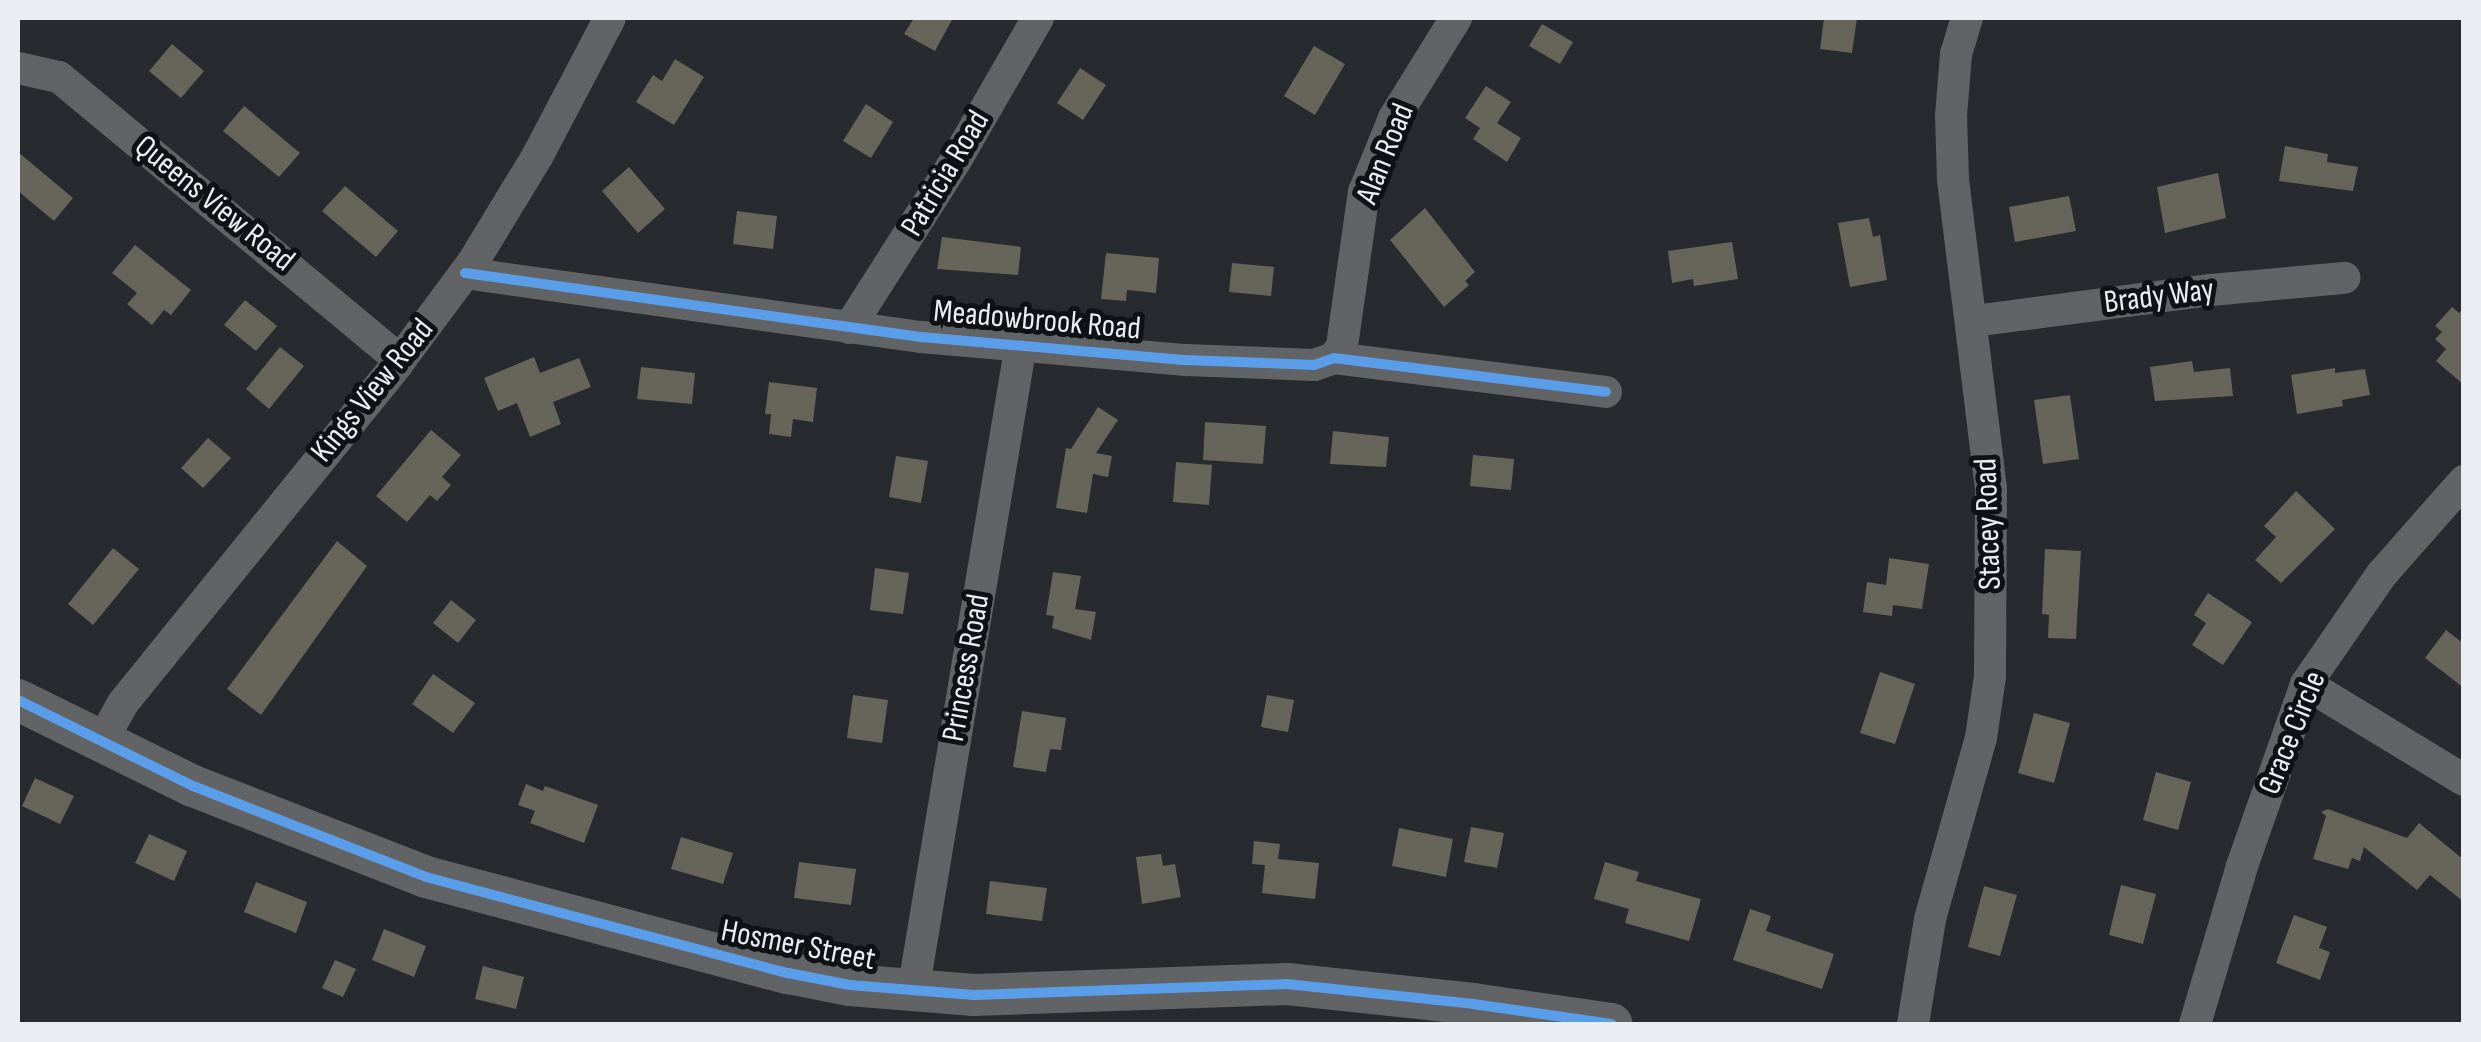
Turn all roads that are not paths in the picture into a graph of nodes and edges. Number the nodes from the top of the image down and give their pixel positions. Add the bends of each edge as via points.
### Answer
1 (610, 18) edge
2 (1038, 18) edge
3 (1456, 18) edge
4 (1967, 18) edge
5 (18, 68) edge
6 (464, 273) junction
7 (2344, 278) dead end
8 (1974, 322) junction
9 (849, 328) junction
10 (1022, 344) junction
11 (1334, 358) junction
12 (400, 360) junction
13 (1606, 392) dead end
14 (2464, 481) edge
15 (2306, 684) junction
16 (18, 700) edge
17 (102, 741) junction
18 (2464, 780) edge
19 (914, 992) junction
20 (1612, 1024) edge
21 (1913, 1024) edge
22 (2194, 1024) edge

1 - 6 street, Kings View Road via 538,156
2 - 9 street, Patricia Road
3 - 11 street, Alan Road via 1394,118 1364,192 1342,346
4 - 8 street, Stacey Road via 1956,54 1951,116 1953,179
5 - 12 street, Queens View Road via 59,77
6 - 9 street, Meadowbrook Road
6 - 12 street, Kings View Road
7 - 8 street, Brady Way
8 - 21 street, Stacey Road via 1991,489 1990,676 1980,738 1930,919
9 - 10 street, Meadowbrook Road
10 - 11 street, Meadowbrook Road via 1186,360 1314,365
10 - 19 street, Princess Road
11 - 13 street, Meadowbrook Road
12 - 17 street, Kings View Road via 133,691
14 - 15 street, Grace Circle via 2382,574
15 - 18 street
15 - 22 street, Grace Circle
16 - 17 street, Hosmer Street
17 - 19 street, Hosmer Street via 251,811 456,887 788,973
19 - 20 street, Hosmer Street via 1036,995 1287,984

